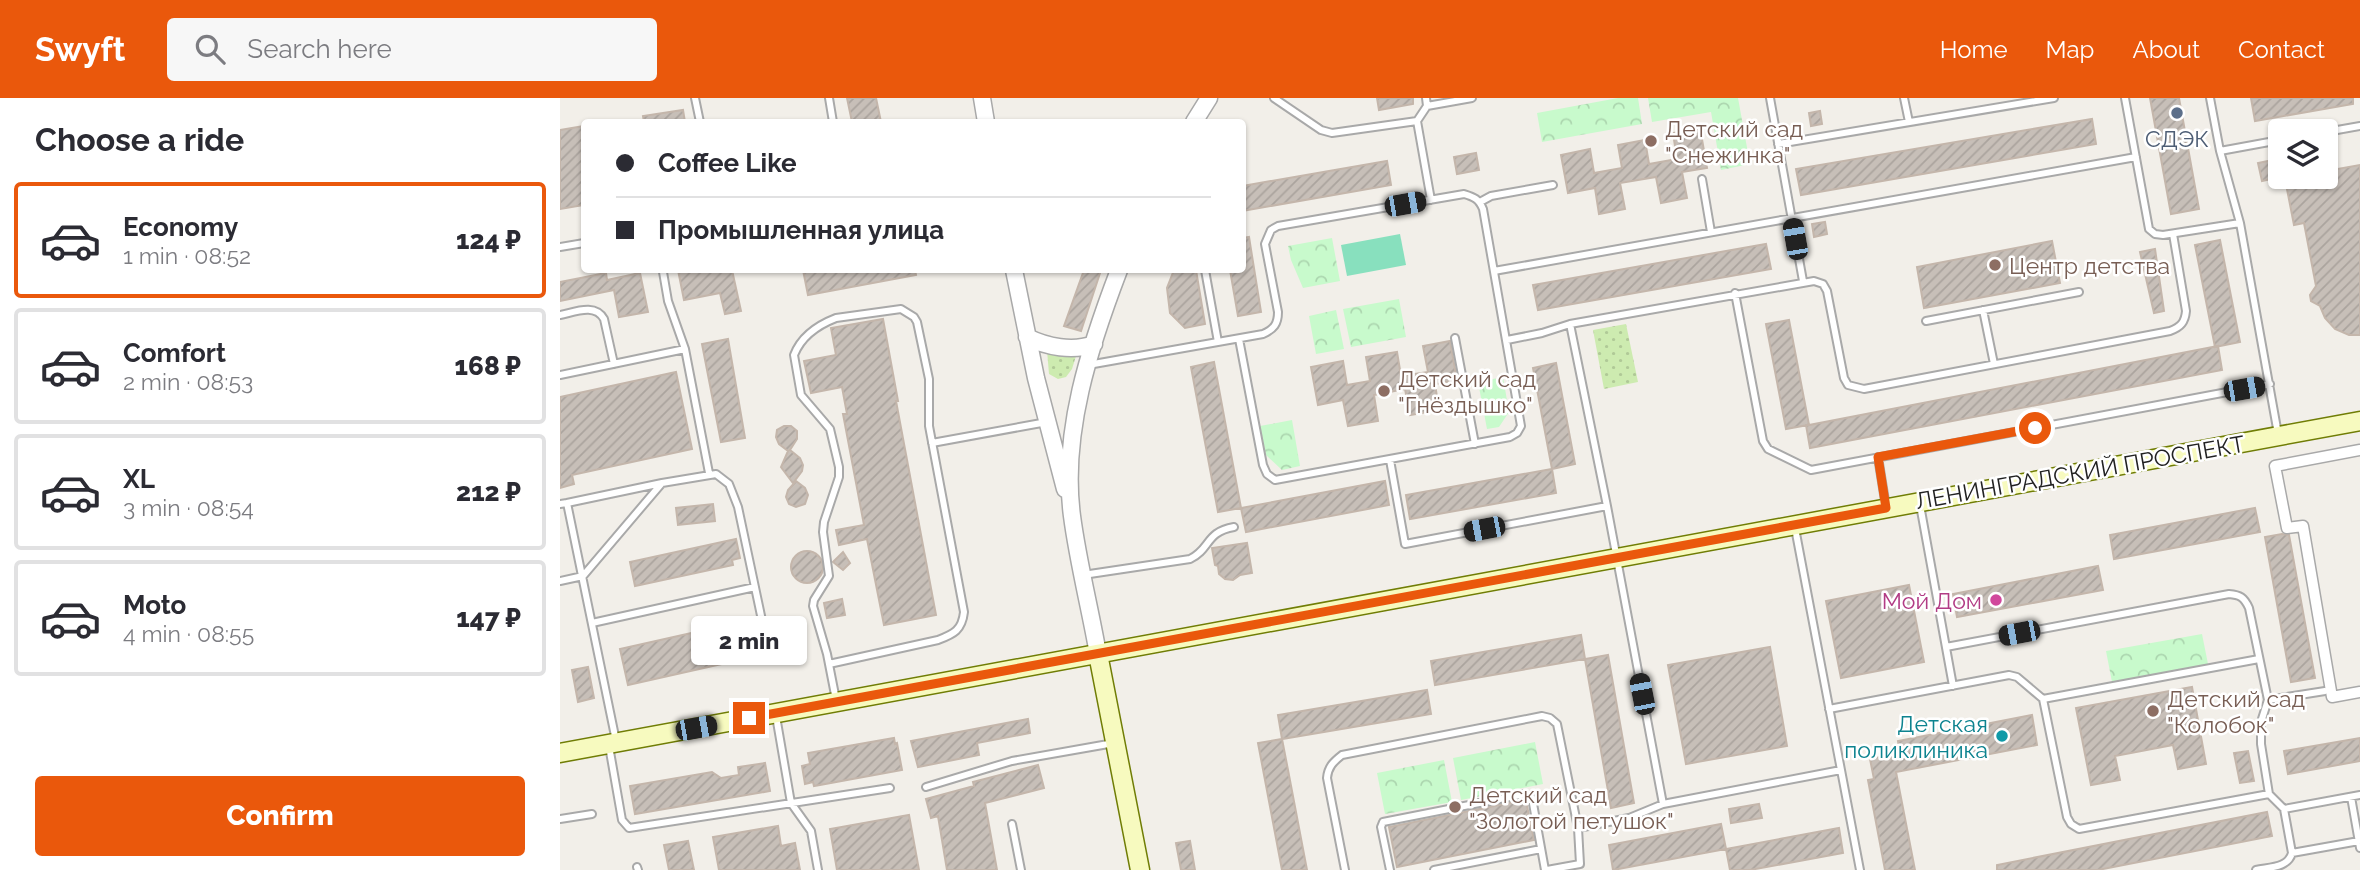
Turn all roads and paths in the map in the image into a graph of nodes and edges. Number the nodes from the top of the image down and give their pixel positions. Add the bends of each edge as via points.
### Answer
1 (695, 98) edge
2 (829, 98) edge
3 (982, 98) edge
4 (1274, 98) edge
5 (1426, 98) edge
6 (1472, 98) edge
7 (1770, 98) edge
8 (1904, 98) edge
9 (2054, 98) edge
10 (2125, 98) edge
11 (2210, 98) edge
12 (1204, 102) edge
13 (1427, 106) junction
14 (699, 119) edge
15 (832, 119) edge
16 (986, 119) edge
17 (1196, 119) edge
18 (1417, 121) junction
19 (1909, 122) junction
20 (2360, 126) edge
21 (2338, 130) edge
22 (2268, 142) edge
23 (1778, 144) junction
24 (2220, 151) junction
25 (2136, 157) junction
26 (1702, 179) dead end
27 (1553, 185) dead end
28 (1431, 200) junction
29 (1480, 202) junction
30 (1791, 218) junction
31 (2240, 223) junction
32 (1711, 232) junction
33 (2173, 234) junction
34 (581, 244) edge
35 (560, 247) edge
36 (1494, 271) junction
37 (663, 273) edge
38 (1015, 273) edge
39 (1118, 273) edge
40 (1206, 273) edge
41 (1803, 281) junction
42 (2079, 292) dead end
43 (1735, 293) junction
44 (1983, 310) junction
45 (560, 315) edge
46 (1926, 321) dead end
47 (1570, 324) junction
48 (1027, 337) junction
49 (1455, 338) dead end
50 (1239, 339) junction
51 (1507, 340) junction
52 (1218, 342) junction
53 (1094, 344) junction
54 (685, 349) junction
55 (614, 364) junction
56 (1994, 364) junction
57 (1088, 365) junction
58 (560, 375) edge
59 (2270, 384) junction
60 (2360, 421) edge
61 (1047, 422) junction
62 (2279, 436) junction
63 (932, 443) junction
64 (1475, 444) junction
65 (2360, 450) edge
66 (1878, 457) junction
67 (1390, 460) junction
68 (709, 473) junction
69 (662, 483) junction
70 (1919, 502) junction
71 (564, 503) edge
72 (1607, 506) junction
73 (1886, 508) junction
74 (1072, 515) junction
75 (1794, 525) junction
76 (1234, 527) dead end
77 (1616, 558) junction
78 (1083, 575) junction
79 (583, 576) junction
80 (560, 581) edge
81 (755, 587) junction
82 (592, 623) junction
83 (767, 644) dead end
84 (1946, 647) junction
85 (1098, 654) junction
86 (2259, 659) junction
87 (829, 664) junction
88 (1953, 686) junction
89 (2325, 691) dead end
90 (2360, 692) edge
91 (2043, 699) junction
92 (2267, 700) junction
93 (836, 702) junction
94 (1829, 709) junction
95 (776, 713) junction
96 (1116, 742) junction
97 (612, 743) junction
98 (560, 753) edge
99 (1841, 770) junction
100 (926, 787) dead end
101 (890, 788) dead end
102 (2269, 794) junction
103 (2360, 795) edge
104 (2351, 797) junction
105 (791, 803) junction
106 (1663, 804) junction
107 (2284, 809) junction
108 (592, 814) dead end
109 (560, 819) edge
110 (1012, 824) dead end
111 (1578, 828) junction
112 (2359, 845) edge
113 (1541, 849) junction
114 (2292, 853) junction
115 (1580, 867) edge
116 (818, 870) edge
117 (1021, 870) edge
118 (1140, 870) edge
119 (1345, 870) edge
120 (1390, 870) edge
121 (1434, 870) edge
122 (1546, 870) edge
123 (1860, 870) edge
124 (2256, 870) edge

1 - 14 lane
2 - 15 lane
3 - 16 street
4 - 18 lane via 1332,134
5 - 13 lane
6 - 13 lane
7 - 23 lane
8 - 19 lane
9 - 19 lane
10 - 25 lane
11 - 24 lane
12 - 17 street
13 - 18 lane
18 - 28 lane
19 - 23 lane
20 - 21 lane
22 - 24 lane
23 - 30 lane
24 - 31 lane
25 - 30 lane
25 - 33 lane via 2149,229 2155,234
26 - 32 lane
27 - 29 lane
28 - 29 lane via 1464,194
28 - 50 lane via 1271,230 1265,244 1278,321 1272,330
29 - 36 lane
30 - 32 lane
30 - 41 lane
31 - 33 lane
31 - 59 lane
32 - 36 lane
33 - 56 lane via 2186,311 2179,328
34 - 35 lane
36 - 51 lane
37 - 54 lane
38 - 48 street
39 - 53 street
40 - 52 lane
41 - 43 lane
41 - 56 lane via 1823,284 1827,291 1848,385 1855,388
42 - 44 lane
43 - 47 lane
43 - 66 lane via 1768,449 1811,470
44 - 46 lane
44 - 56 lane
45 - 55 lane via 590,310 601,313
47 - 51 lane
47 - 72 lane
48 - 53 street via 1078,349
48 - 61 street
49 - 64 lane
50 - 52 lane
50 - 67 lane via 1267,474 1284,479
51 - 64 lane via 1521,426 1510,437
52 - 57 lane
53 - 57 street
54 - 55 lane
54 - 68 lane
55 - 58 lane
57 - 74 street via 1073,432
59 - 62 lane
59 - 66 lane
60 - 62 main road, ЛЕНИНГРАДСКИЙ ПРОСПЕКТ
61 - 63 lane
61 - 74 street
62 - 70 main road, ЛЕНИНГРАДСКИЙ ПРОСПЕКТ
63 - 87 lane via 964,612 959,630 938,640
63 - 87 lane via 929,379 917,322 907,311 836,318 797,348 794,363 801,396 830,429 839,467 823,531 830,576 813,606
64 - 67 lane
65 - 90 street via 2275,466 2287,528 2303,526 2332,697
66 - 73 lane
67 - 72 lane via 1405,544
68 - 69 lane
68 - 81 lane via 729,484
69 - 71 lane
69 - 79 lane
70 - 73 main road, ЛЕНИНГРАДСКИЙ ПРОСПЕКТ
70 - 84 lane
71 - 79 lane
72 - 77 lane
73 - 75 main road, ЛЕНИНГРАДСКИЙ ПРОСПЕКТ
74 - 78 street
75 - 77 main road, ЛЕНИНГРАДСКИЙ ПРОСПЕКТ
75 - 94 lane
76 - 78 lane via 1214,533 1191,559
77 - 85 main road, ЛЕНИНГРАДСКИЙ ПРОСПЕКТ
77 - 106 lane
78 - 85 street
79 - 80 lane
79 - 82 lane
81 - 82 lane
81 - 83 lane
82 - 97 lane
84 - 86 lane via 2229,594 2245,599
84 - 88 lane
85 - 93 main road, ЛЕНИНГРАДСКИЙ ПРОСПЕКТ
85 - 96 main road
86 - 91 lane
86 - 92 lane
87 - 93 lane
88 - 91 lane via 2009,675
88 - 94 lane
89 - 92 lane
91 - 102 lane via 2067,817 2079,829
92 - 102 lane via 2260,732
93 - 95 main road, ЛЕНИНГРАДСКИЙ ПРОСПЕКТ
94 - 99 lane
95 - 97 main road, ЛЕНИНГРАДСКИЙ ПРОСПЕКТ
95 - 105 lane
96 - 100 lane via 1012,761
96 - 118 main road
97 - 98 main road, ЛЕНИНГРАДСКИЙ ПРОСПЕКТ
97 - 105 lane via 622,820 629,828
99 - 106 lane
99 - 123 lane
101 - 105 lane
102 - 107 lane
103 - 104 lane
104 - 107 lane
104 - 112 lane
105 - 116 lane via 811,831
106 - 111 lane via 1629,818
107 - 114 lane
108 - 109 lane
110 - 117 lane
111 - 115 lane
111 - 119 lane via 1558,724 1542,716 1342,755 1333,761 1327,778
112 - 114 lane
113 - 120 lane via 1532,798 1525,794 1383,822
113 - 121 lane
113 - 122 lane
114 - 124 lane via 2285,864
115 - 122 lane

